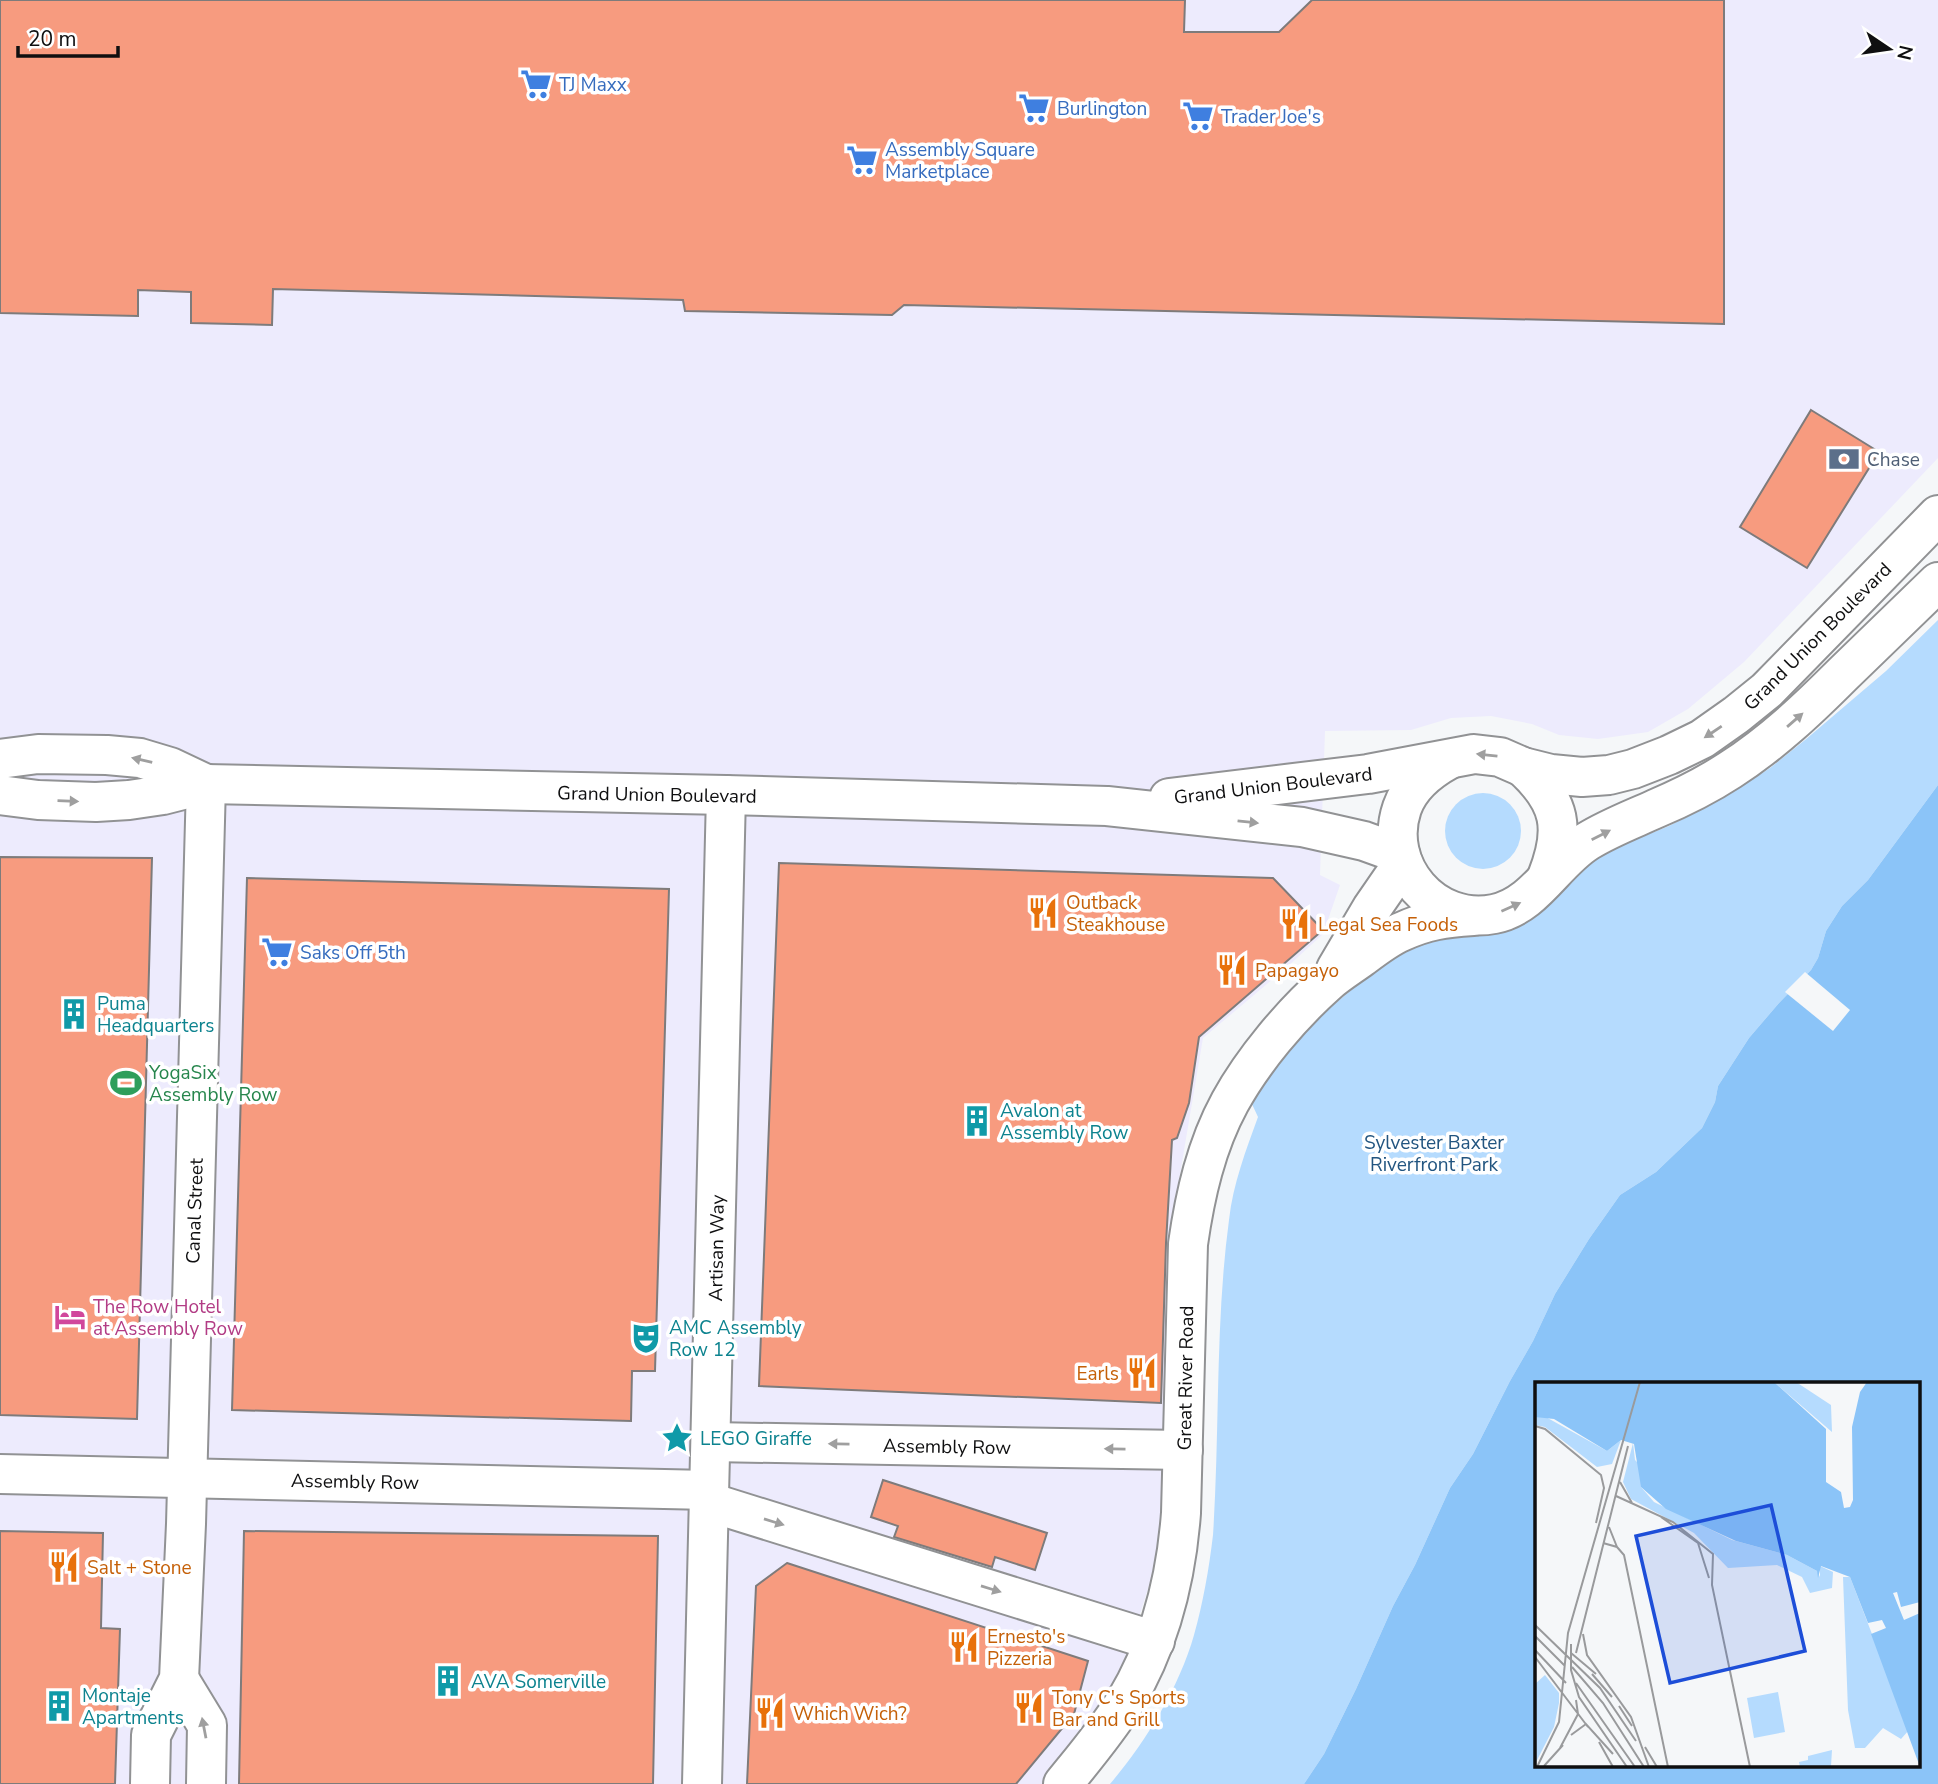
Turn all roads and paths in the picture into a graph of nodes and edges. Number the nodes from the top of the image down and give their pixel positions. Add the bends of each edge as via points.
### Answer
1 (1938, 515) edge
2 (1938, 582) edge
3 (0, 759) edge
4 (1449, 759) junction
5 (1523, 768) junction
6 (206, 784) junction
7 (0, 795) edge
8 (726, 795) junction
9 (1107, 806) junction
10 (1401, 858) junction
11 (1547, 877) junction
12 (1472, 916) junction
13 (1327, 983) junction
14 (711, 1442) junction
15 (1183, 1450) junction
16 (0, 1474) edge
17 (186, 1478) junction
18 (709, 1496) junction
19 (1155, 1641) junction
20 (179, 1679) junction
21 (150, 1784) edge
22 (206, 1784) edge
23 (702, 1784) edge
24 (1063, 1784) edge

1 -> 5 street, Grand Union Boulevard via 1767,690 1702,739 1609,775 1582,777
11 -> 2 street via 1588,842 1697,789 1758,751
6 -> 3 street, Grand Union Boulevard via 140,758 37,754
5 -> 4 street via 1500,757 1474,754
4 - 9 street, Grand Union Boulevard via 1368,774
4 - 10 street via 1429,771 1402,808 1398,831
5 - 11 street via 1541,784 1554,805 1559,829 1557,854
7 -> 6 street, Grand Union Boulevard via 96,802 163,796
6 - 8 street, Grand Union Boulevard
6 - 17 street, Canal Street
8 - 9 street, Grand Union Boulevard
8 - 14 street, Artisan Way
9 -> 10 street, Grand Union Boulevard via 1302,827 1364,841
10 - 12 street via 1413,883 1430,900
10 - 13 street, Great River Road
12 -> 11 street via 1516,907
12 - 13 street, Great River Road via 1439,918 1397,933
13 - 15 street, Great River Road via 1248,1072 1229,1103 1202,1171 1188,1244
15 -> 14 street, Assembly Row
14 - 18 street, Artisan Way
15 - 19 street, Great River Road via 1179,1544
16 - 17 street, Assembly Row
17 - 18 street, Assembly Row
17 - 20 street, Canal Street
18 -> 19 street, Assembly Row
18 - 23 street, Artisan Way
19 - 24 street, Great River Road via 1123,1705
20 - 21 street, Canal Street via 151,1735
22 -> 20 street via 207,1725

